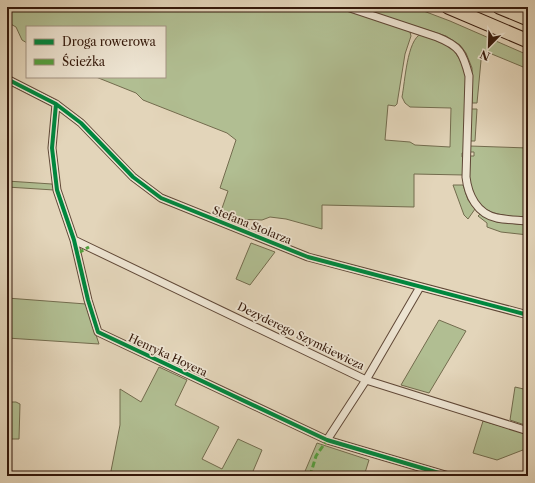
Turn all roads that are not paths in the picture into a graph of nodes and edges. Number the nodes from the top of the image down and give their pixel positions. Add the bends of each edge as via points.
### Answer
1 (348, 7) edge
2 (448, 7) edge
3 (499, 7) edge
4 (528, 19) edge
5 (528, 41) edge
6 (7, 79) edge
7 (56, 104) junction
8 (528, 221) edge
9 (74, 240) junction
10 (420, 288) junction
11 (528, 315) edge
12 (366, 380) junction
13 (528, 431) edge
14 (327, 440) junction
15 (449, 476) edge

1 - 8 street via 437,37 459,50 470,76 466,177 468,190 478,207 487,214 496,218
2 - 5 highway
3 - 4 highway
6 - 7 street, Stefana Stolarza
7 - 9 street, Henryka Hoyera via 52,148 57,190
7 - 10 street, Stefana Stolarza via 81,124 133,178 161,198 308,257
9 - 12 street, Dezyderego Szymkiewicza
9 - 14 street, Henryka Hoyera via 98,332
10 - 11 street, Stefana Stolarza
10 - 12 street
12 - 13 street, Dezyderego Szymkiewicza
12 - 14 street
14 - 15 street, Henryka Hoyera

